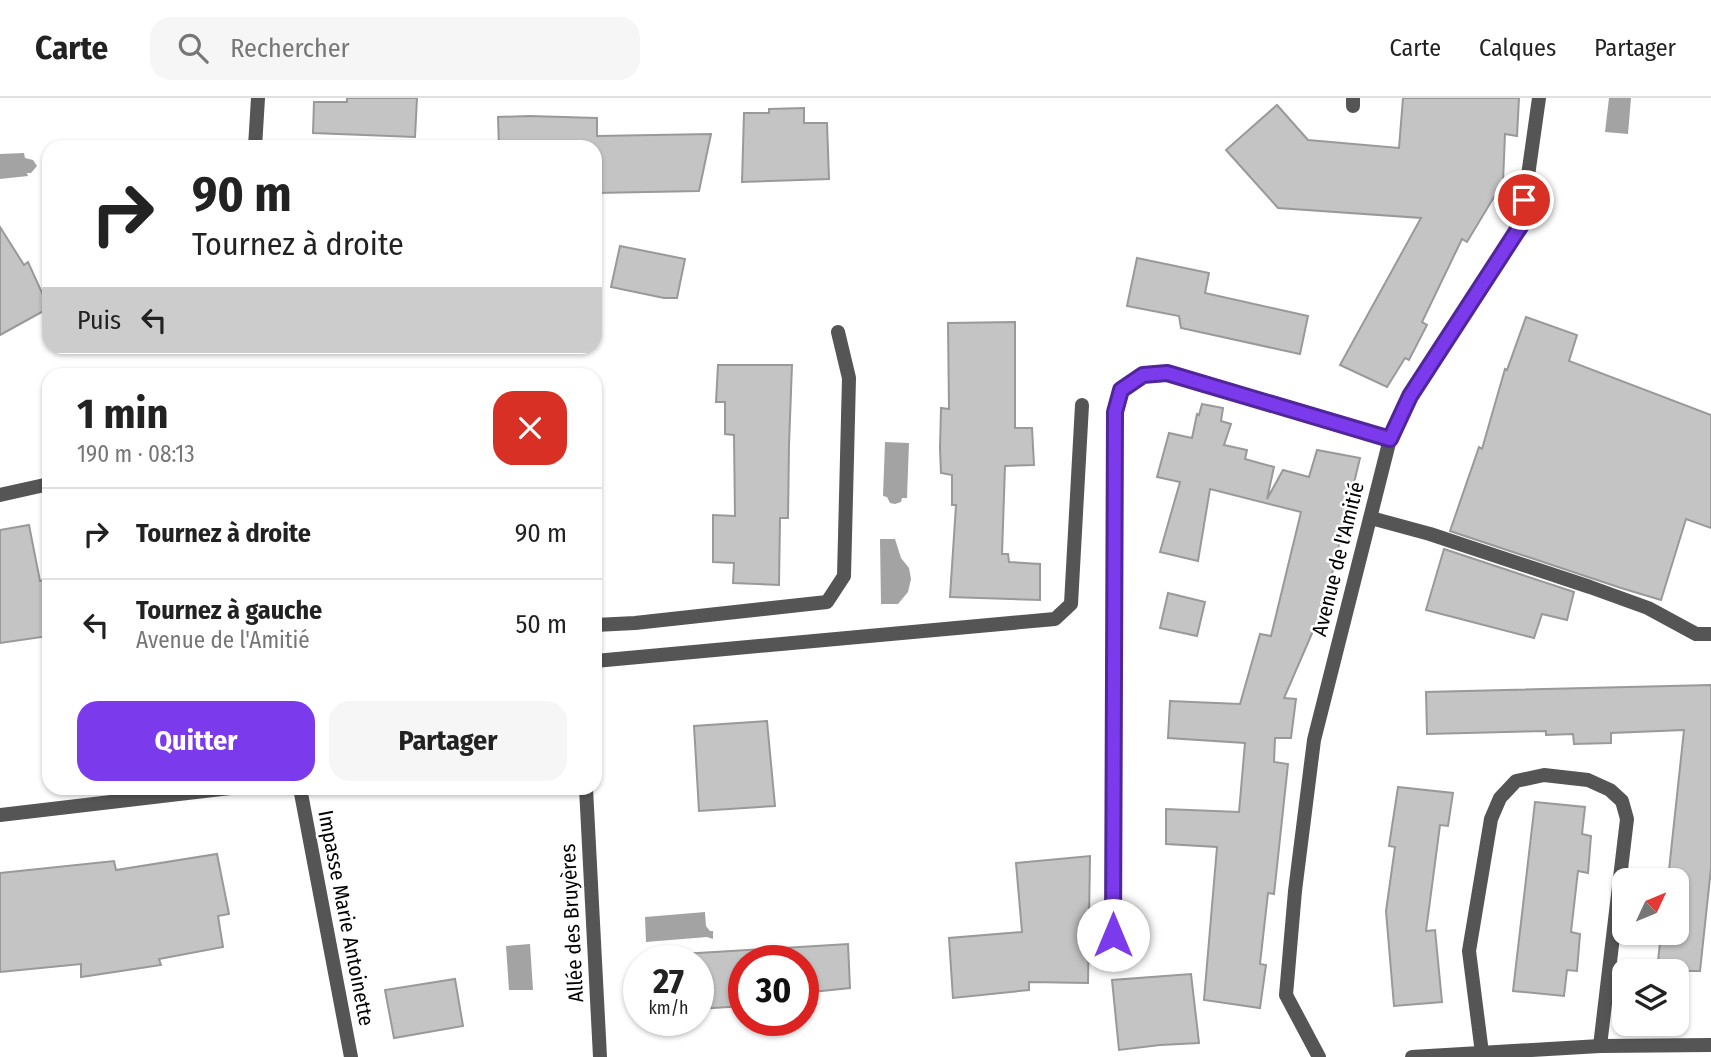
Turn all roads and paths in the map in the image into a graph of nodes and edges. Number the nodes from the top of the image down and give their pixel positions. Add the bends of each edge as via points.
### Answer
1 (258, 98) edge
2 (1539, 98) edge
3 (255, 140) edge
4 (838, 332) dead end
5 (1083, 405) dead end
6 (1390, 439) junction
7 (42, 486) edge
8 (0, 495) edge
9 (1371, 518) junction
10 (602, 625) edge
11 (1711, 634) edge
12 (602, 660) edge
13 (170, 795) edge
14 (301, 795) edge
15 (586, 795) edge
16 (0, 815) edge
17 (1113, 935) dead end
18 (1600, 1045) junction
19 (1711, 1045) edge
20 (1482, 1053) junction
21 (351, 1057) edge
22 (600, 1057) edge
23 (1319, 1057) edge
24 (1412, 1057) edge

1 - 3 street
2 - 6 street, Avenue de l'Amitié via 1521,225 1410,396
4 - 10 street via 849,378 844,576 827,602
5 - 12 street via 1071,604 1055,619
6 - 9 street, Avenue de l'Amitié
6 - 17 street via 1167,373 1143,375 1121,390 1115,412
7 - 8 street
9 - 11 street via 1590,587 1648,608 1696,634
9 - 23 street, Avenue de l'Amitié via 1314,740 1294,891 1286,995
13 - 16 street
14 - 21 street, Impasse Marie Antoinette
15 - 22 street, Allée des Bruyères
18 - 19 street
18 - 20 street
18 - 20 street via 1627,819 1622,801 1610,790 1588,780 1544,775 1516,781 1500,798 1491,819 1469,951
20 - 24 street

